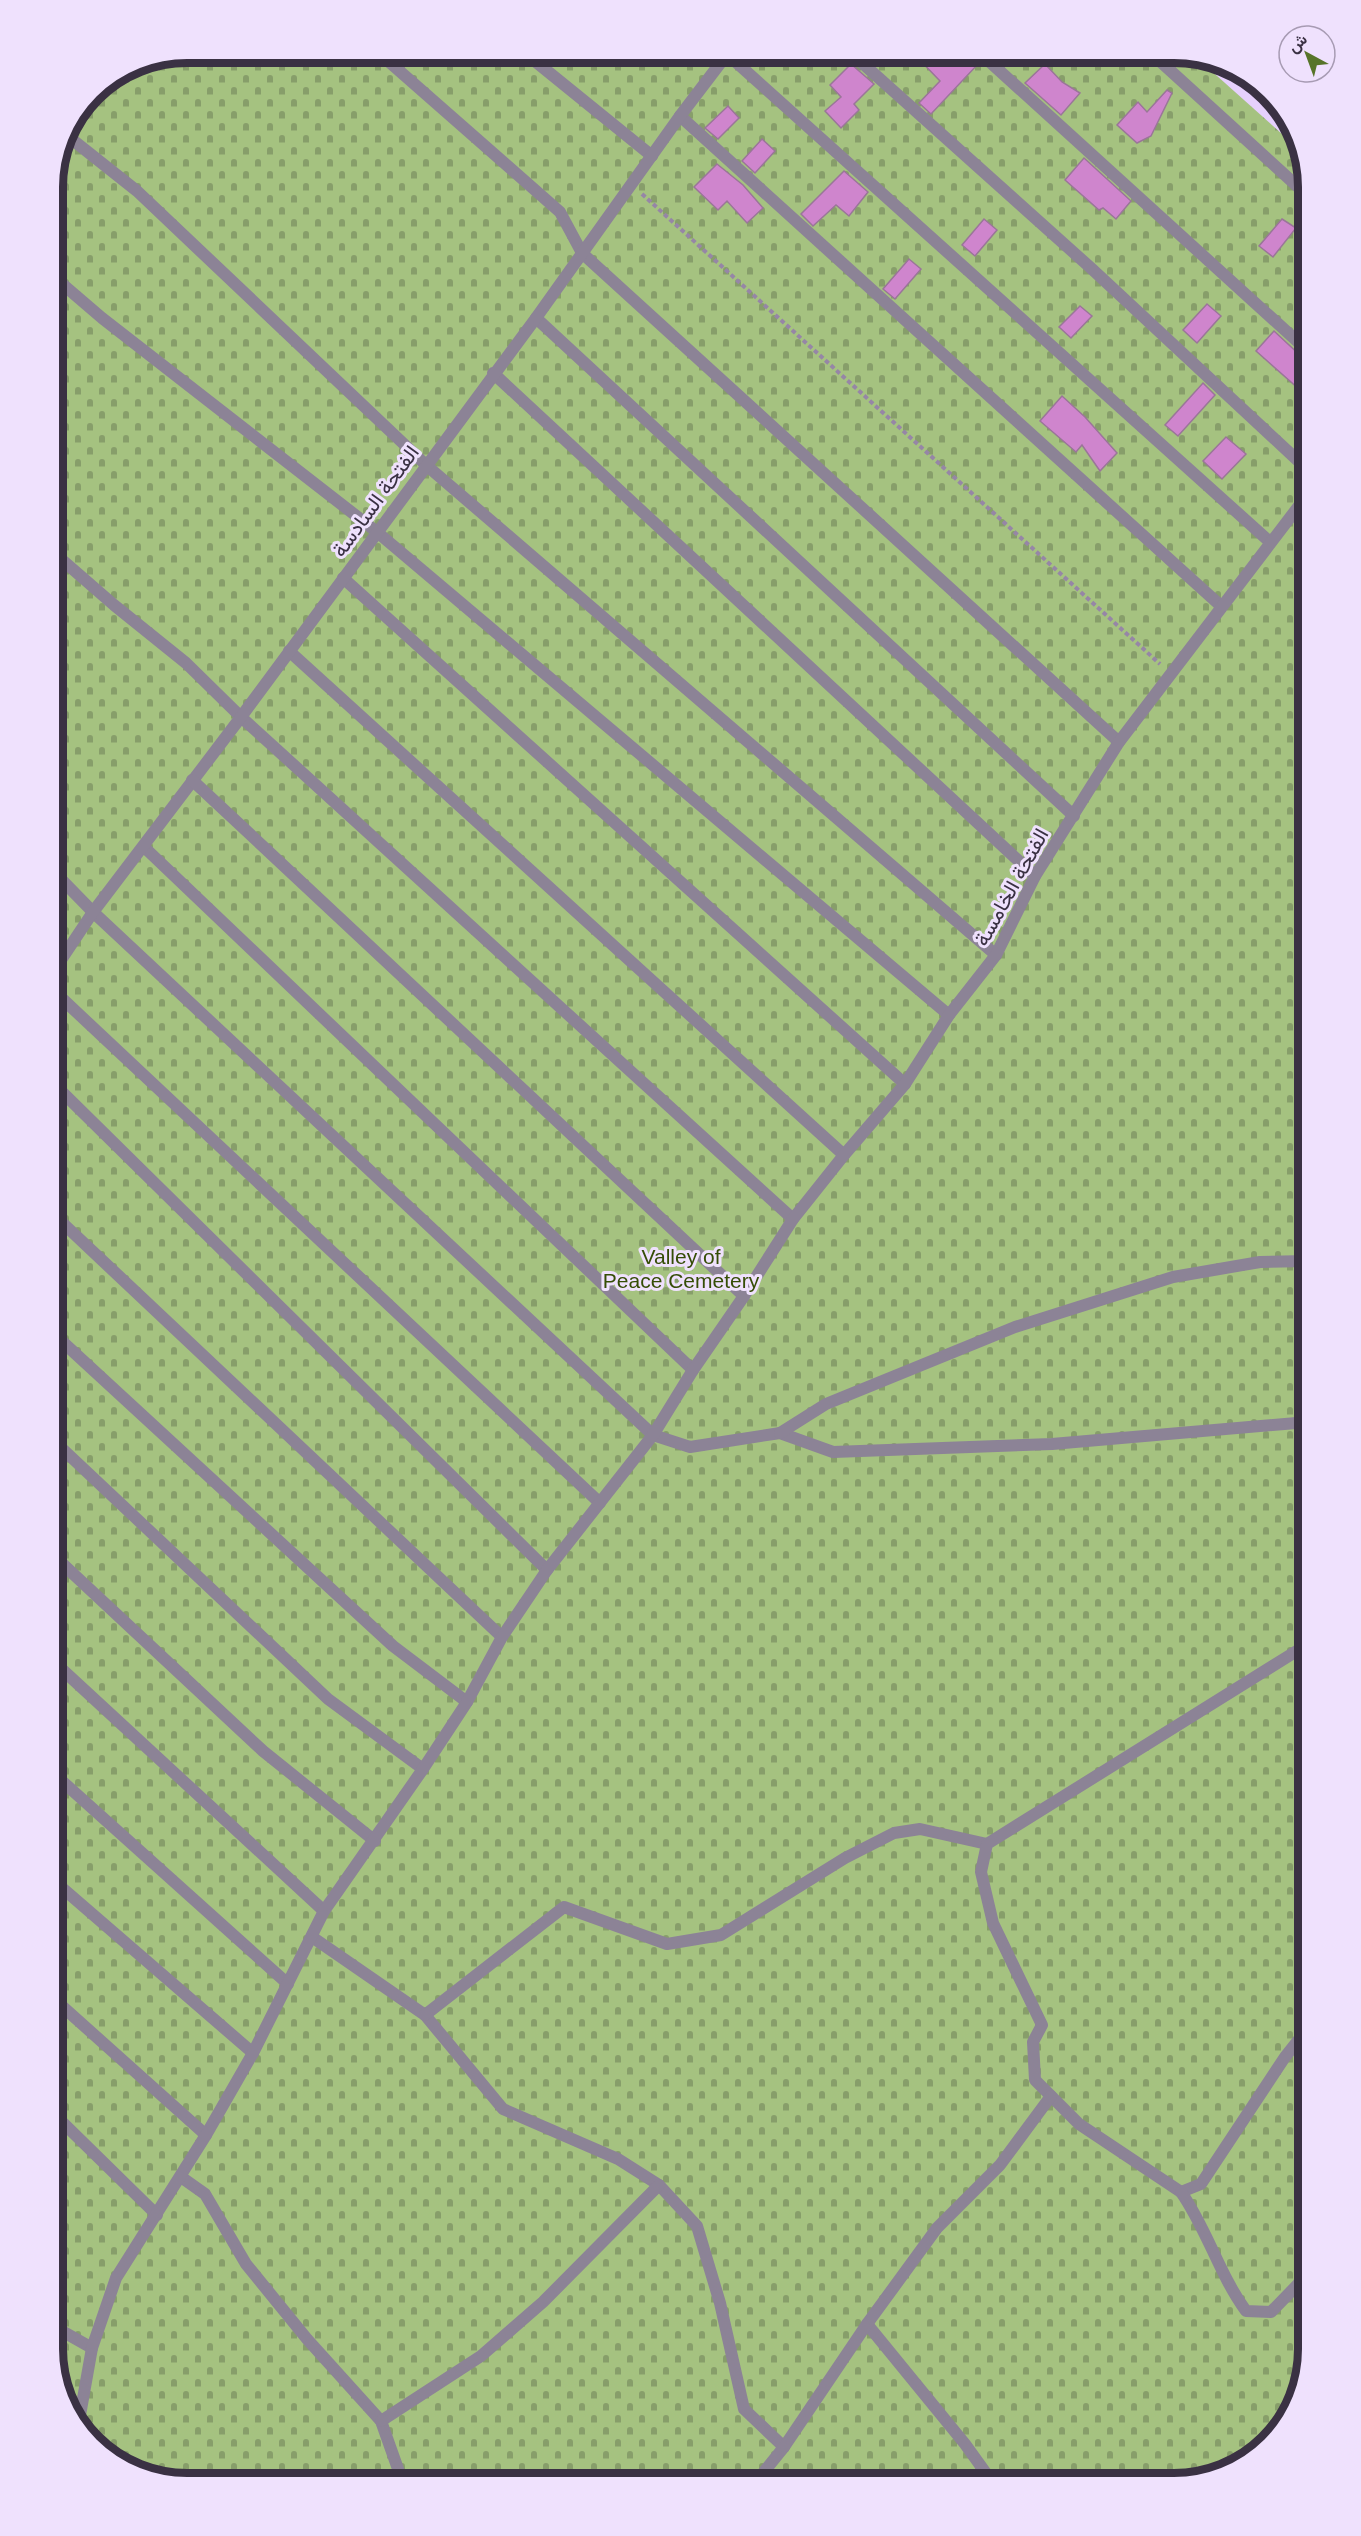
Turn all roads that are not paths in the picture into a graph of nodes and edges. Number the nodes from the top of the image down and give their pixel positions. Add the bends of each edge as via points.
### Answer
1 (391, 63) edge
2 (537, 63) edge
3 (720, 63) edge
4 (738, 63) edge
5 (862, 63) edge
6 (991, 63) edge
7 (1161, 63) edge
8 (680, 116) junction
9 (72, 139) edge
10 (652, 156) junction
11 (1298, 187) edge
12 (582, 253) junction
13 (63, 285) edge
14 (536, 318) junction
15 (1298, 342) edge
16 (493, 373) junction
17 (1298, 461) edge
18 (426, 465) junction
19 (1298, 507) edge
20 (377, 532) junction
21 (1270, 542) junction
22 (63, 561) edge
23 (343, 578) junction
24 (1221, 606) junction
25 (289, 651) junction
26 (241, 717) junction
27 (1119, 742) junction
28 (192, 780) junction
29 (1074, 816) junction
30 (144, 848) junction
31 (1035, 876) junction
32 (63, 881) edge
33 (93, 912) junction
34 (996, 955) junction
35 (63, 957) edge
36 (63, 999) edge
37 (949, 1015) junction
38 (905, 1084) junction
39 (63, 1093) edge
40 (844, 1155) junction
41 (793, 1219) junction
42 (63, 1223) edge
43 (1298, 1261) edge
44 (744, 1296) junction
45 (63, 1342) edge
46 (693, 1370) junction
47 (1298, 1423) edge
48 (780, 1433) junction
49 (652, 1436) junction
50 (63, 1449) edge
51 (600, 1503) junction
52 (63, 1564) edge
53 (547, 1570) junction
54 (502, 1637) junction
55 (1298, 1650) edge
56 (63, 1670) edge
57 (467, 1702) junction
58 (423, 1769) junction
59 (63, 1783) edge
60 (375, 1841) junction
61 (987, 1844) junction
62 (63, 1889) edge
63 (324, 1911) junction
64 (312, 1936) junction
65 (288, 1984) junction
66 (63, 2008) edge
67 (425, 2015) junction
68 (1298, 2041) edge
69 (253, 2053) junction
70 (1051, 2096) junction
71 (63, 2124) edge
72 (206, 2135) junction
73 (181, 2176) junction
74 (659, 2185) junction
75 (1181, 2192) junction
76 (157, 2215) junction
77 (1298, 2284) edge
78 (867, 2324) junction
79 (63, 2332) edge
80 (92, 2348) junction
81 (81, 2412) edge
82 (381, 2421) junction
83 (784, 2447) junction
84 (400, 2473) edge
85 (763, 2473) edge
86 (986, 2473) edge

1 - 12 street via 560,212
2 - 10 street
3 - 8 street, الفتحة السادسة
4 - 21 street
5 - 17 street
6 - 15 street
7 - 11 street
8 - 10 street, الفتحة السادسة
8 - 24 street
9 - 18 street via 137,191
10 - 12 street, الفتحة السادسة
12 - 14 street, الفتحة السادسة
12 - 27 street
13 - 20 street
14 - 16 street, الفتحة السادسة
14 - 29 street
16 - 18 street, الفتحة السادسة
16 - 31 street
18 - 20 street, الفتحة السادسة
18 - 34 street
19 - 21 street, الفتحة الخامسة
20 - 23 street, الفتحة السادسة
20 - 37 street
21 - 24 street, الفتحة الخامسة
22 - 26 street via 186,663
23 - 25 street, الفتحة السادسة
23 - 38 street
24 - 27 street, الفتحة الخامسة
25 - 26 street, الفتحة السادسة
25 - 40 street
26 - 28 street, الفتحة السادسة
26 - 41 street
27 - 29 street, الفتحة الخامسة
28 - 30 street, الفتحة السادسة
28 - 44 street
29 - 31 street, الفتحة الخامسة
30 - 33 street, الفتحة السادسة
30 - 46 street
31 - 34 street, الفتحة الخامسة
32 - 33 street
33 - 35 street, الفتحة السادسة
33 - 49 street
34 - 37 street, الفتحة الخامسة
36 - 51 street
37 - 38 street, الفتحة الخامسة
38 - 40 street, الفتحة الخامسة
39 - 53 street
40 - 41 street, الفتحة الخامسة
41 - 44 street, الفتحة الخامسة
42 - 54 street
43 - 48 street via 1260,1262 1173,1277 1015,1327 826,1404
44 - 46 street, الفتحة الخامسة
45 - 57 street via 393,1646
46 - 49 street, الفتحة الخامسة
47 - 48 street via 1052,1444 833,1452
48 - 49 street via 690,1447
49 - 51 street, الفتحة الخامسة
50 - 58 street via 328,1699
51 - 53 street, الفتحة الخامسة
52 - 60 street via 263,1751
53 - 54 street, الفتحة الخامسة
54 - 57 street, الفتحة الخامسة
55 - 61 street
56 - 63 street
57 - 58 street, الفتحة الخامسة
58 - 60 street, الفتحة الخامسة
59 - 65 street
60 - 63 street, الفتحة الخامسة
61 - 67 street via 920,1829 894,1833 721,1935 668,1944 564,1907
61 - 70 street via 981,1872 993,1923 1042,2025 1033,2042 1035,2080
62 - 69 street
63 - 64 street, الفتحة الخامسة
64 - 65 street, الفتحة الخامسة
64 - 67 street
65 - 69 street, الفتحة الخامسة
66 - 72 street
67 - 74 street via 503,2109 618,2159
68 - 75 street via 1201,2184
69 - 72 street, الفتحة الخامسة
70 - 75 street via 1079,2124
70 - 78 street via 1000,2165 937,2228
71 - 76 street
72 - 73 street, الفتحة الخامسة
73 - 76 street, الفتحة الخامسة
73 - 82 street via 205,2194 246,2264
74 - 82 street via 543,2302 490,2348
74 - 83 street via 697,2226 720,2303 744,2409
75 - 77 street via 1194,2210 1231,2290 1246,2311 1271,2312
76 - 80 street, الفتحة الخامسة via 116,2278
78 - 83 street
78 - 86 street
79 - 80 street
80 - 81 street, الفتحة الخامسة
82 - 84 street
83 - 85 street

